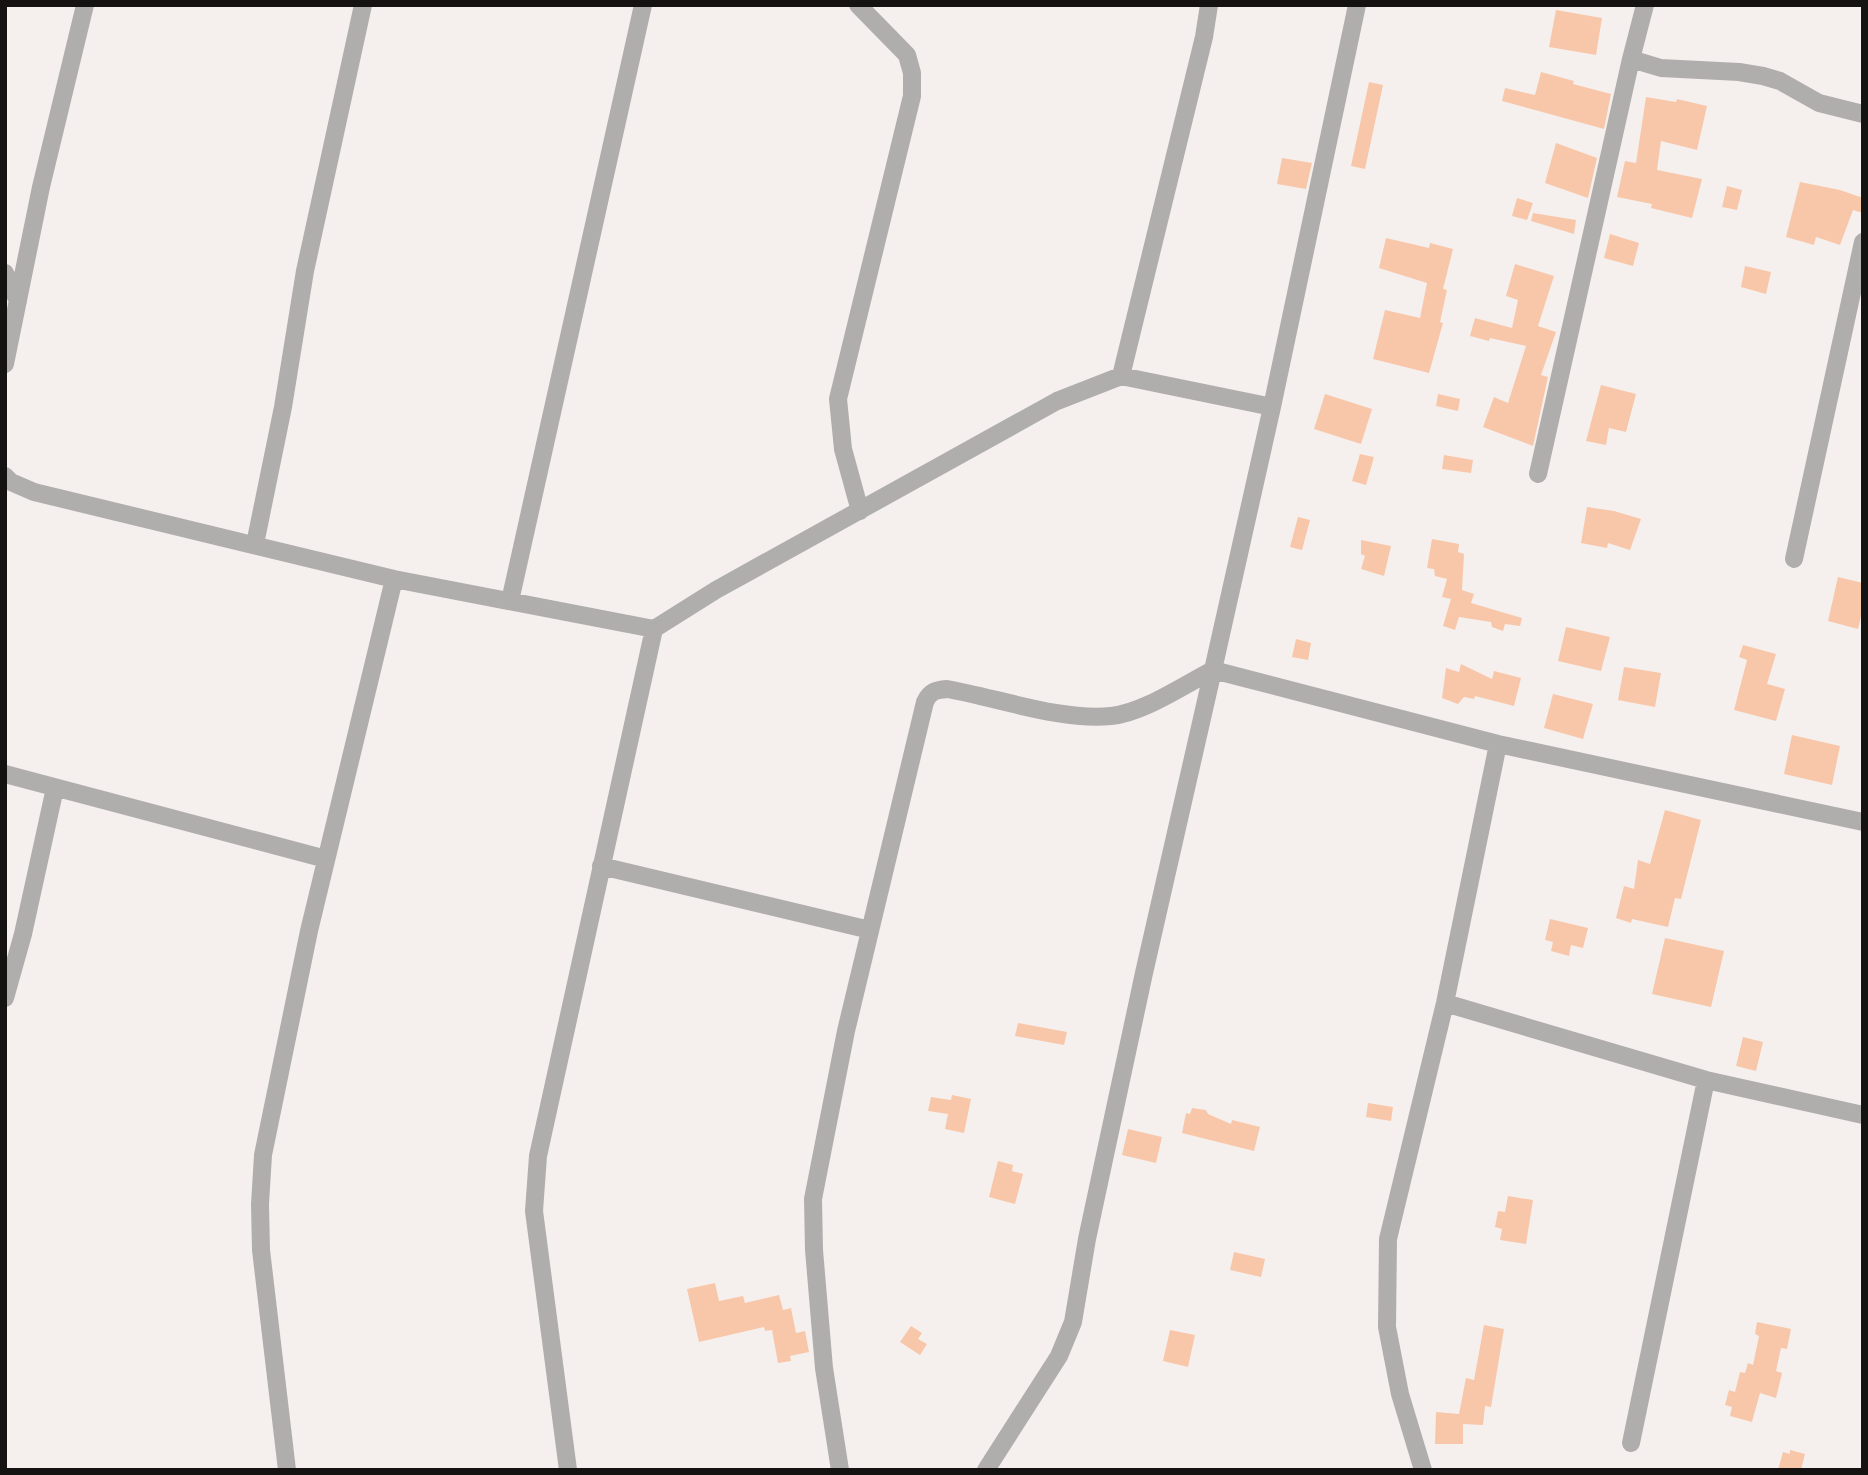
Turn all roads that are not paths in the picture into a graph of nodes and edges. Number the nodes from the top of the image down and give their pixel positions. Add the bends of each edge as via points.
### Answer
1 (85, 5) edge
2 (363, 5) edge
3 (643, 5) edge
4 (858, 5) edge
5 (1209, 5) edge
6 (1357, 5) edge
7 (1645, 5) edge
8 (1631, 59) junction
9 (1863, 114) edge
10 (1863, 242) edge
11 (5, 273) edge
12 (18, 301) junction
13 (5, 364) edge
14 (1121, 376) junction
15 (1272, 407) junction
16 (1538, 474) dead end
17 (5, 476) edge
18 (860, 511) junction
19 (255, 544) junction
20 (1794, 559) dead end
21 (394, 579) junction
22 (510, 601) junction
23 (654, 629) junction
24 (1213, 670) junction
25 (1499, 744) junction
26 (5, 774) edge
27 (55, 788) junction
28 (1863, 822) edge
29 (326, 859) junction
30 (601, 866) junction
31 (870, 930) junction
32 (5, 998) edge
33 (1446, 1003) junction
34 (1706, 1080) junction
35 (1863, 1115) edge
36 (1631, 1443) dead end
37 (1422, 1469) edge
38 (287, 1470) edge
39 (568, 1470) edge
40 (840, 1470) edge
41 (986, 1470) edge

1 - 12 street via 40,187
2 - 19 street via 305,271
3 - 22 street
4 - 18 street via 907,55 912,73 912,96 838,399 843,449
5 - 14 street
6 - 15 street
7 - 8 street
8 - 9 street via 1661,68 1763,76 1819,103
8 - 16 street
10 - 20 street
11 - 12 street
12 - 13 street
14 - 15 street
14 - 18 street via 1057,401
15 - 24 street
17 - 19 street via 34,492
18 - 23 street
19 - 21 street
21 - 22 street
21 - 29 street
22 - 23 street
23 - 30 street
24 - 25 street
24 - 31 street via 1139,709 1112,716 1070,715 947,689 929,693
24 - 41 street via 1144,973 1073,1322 1059,1356
25 - 28 street
25 - 33 street
26 - 27 street
27 - 29 street
27 - 32 street
29 - 38 street via 263,1155 261,1250
30 - 31 street
30 - 39 street via 538,1156 534,1211
31 - 40 street via 813,1199 824,1368
33 - 34 street
33 - 37 street via 1388,1239 1387,1328
34 - 35 street
34 - 36 street

